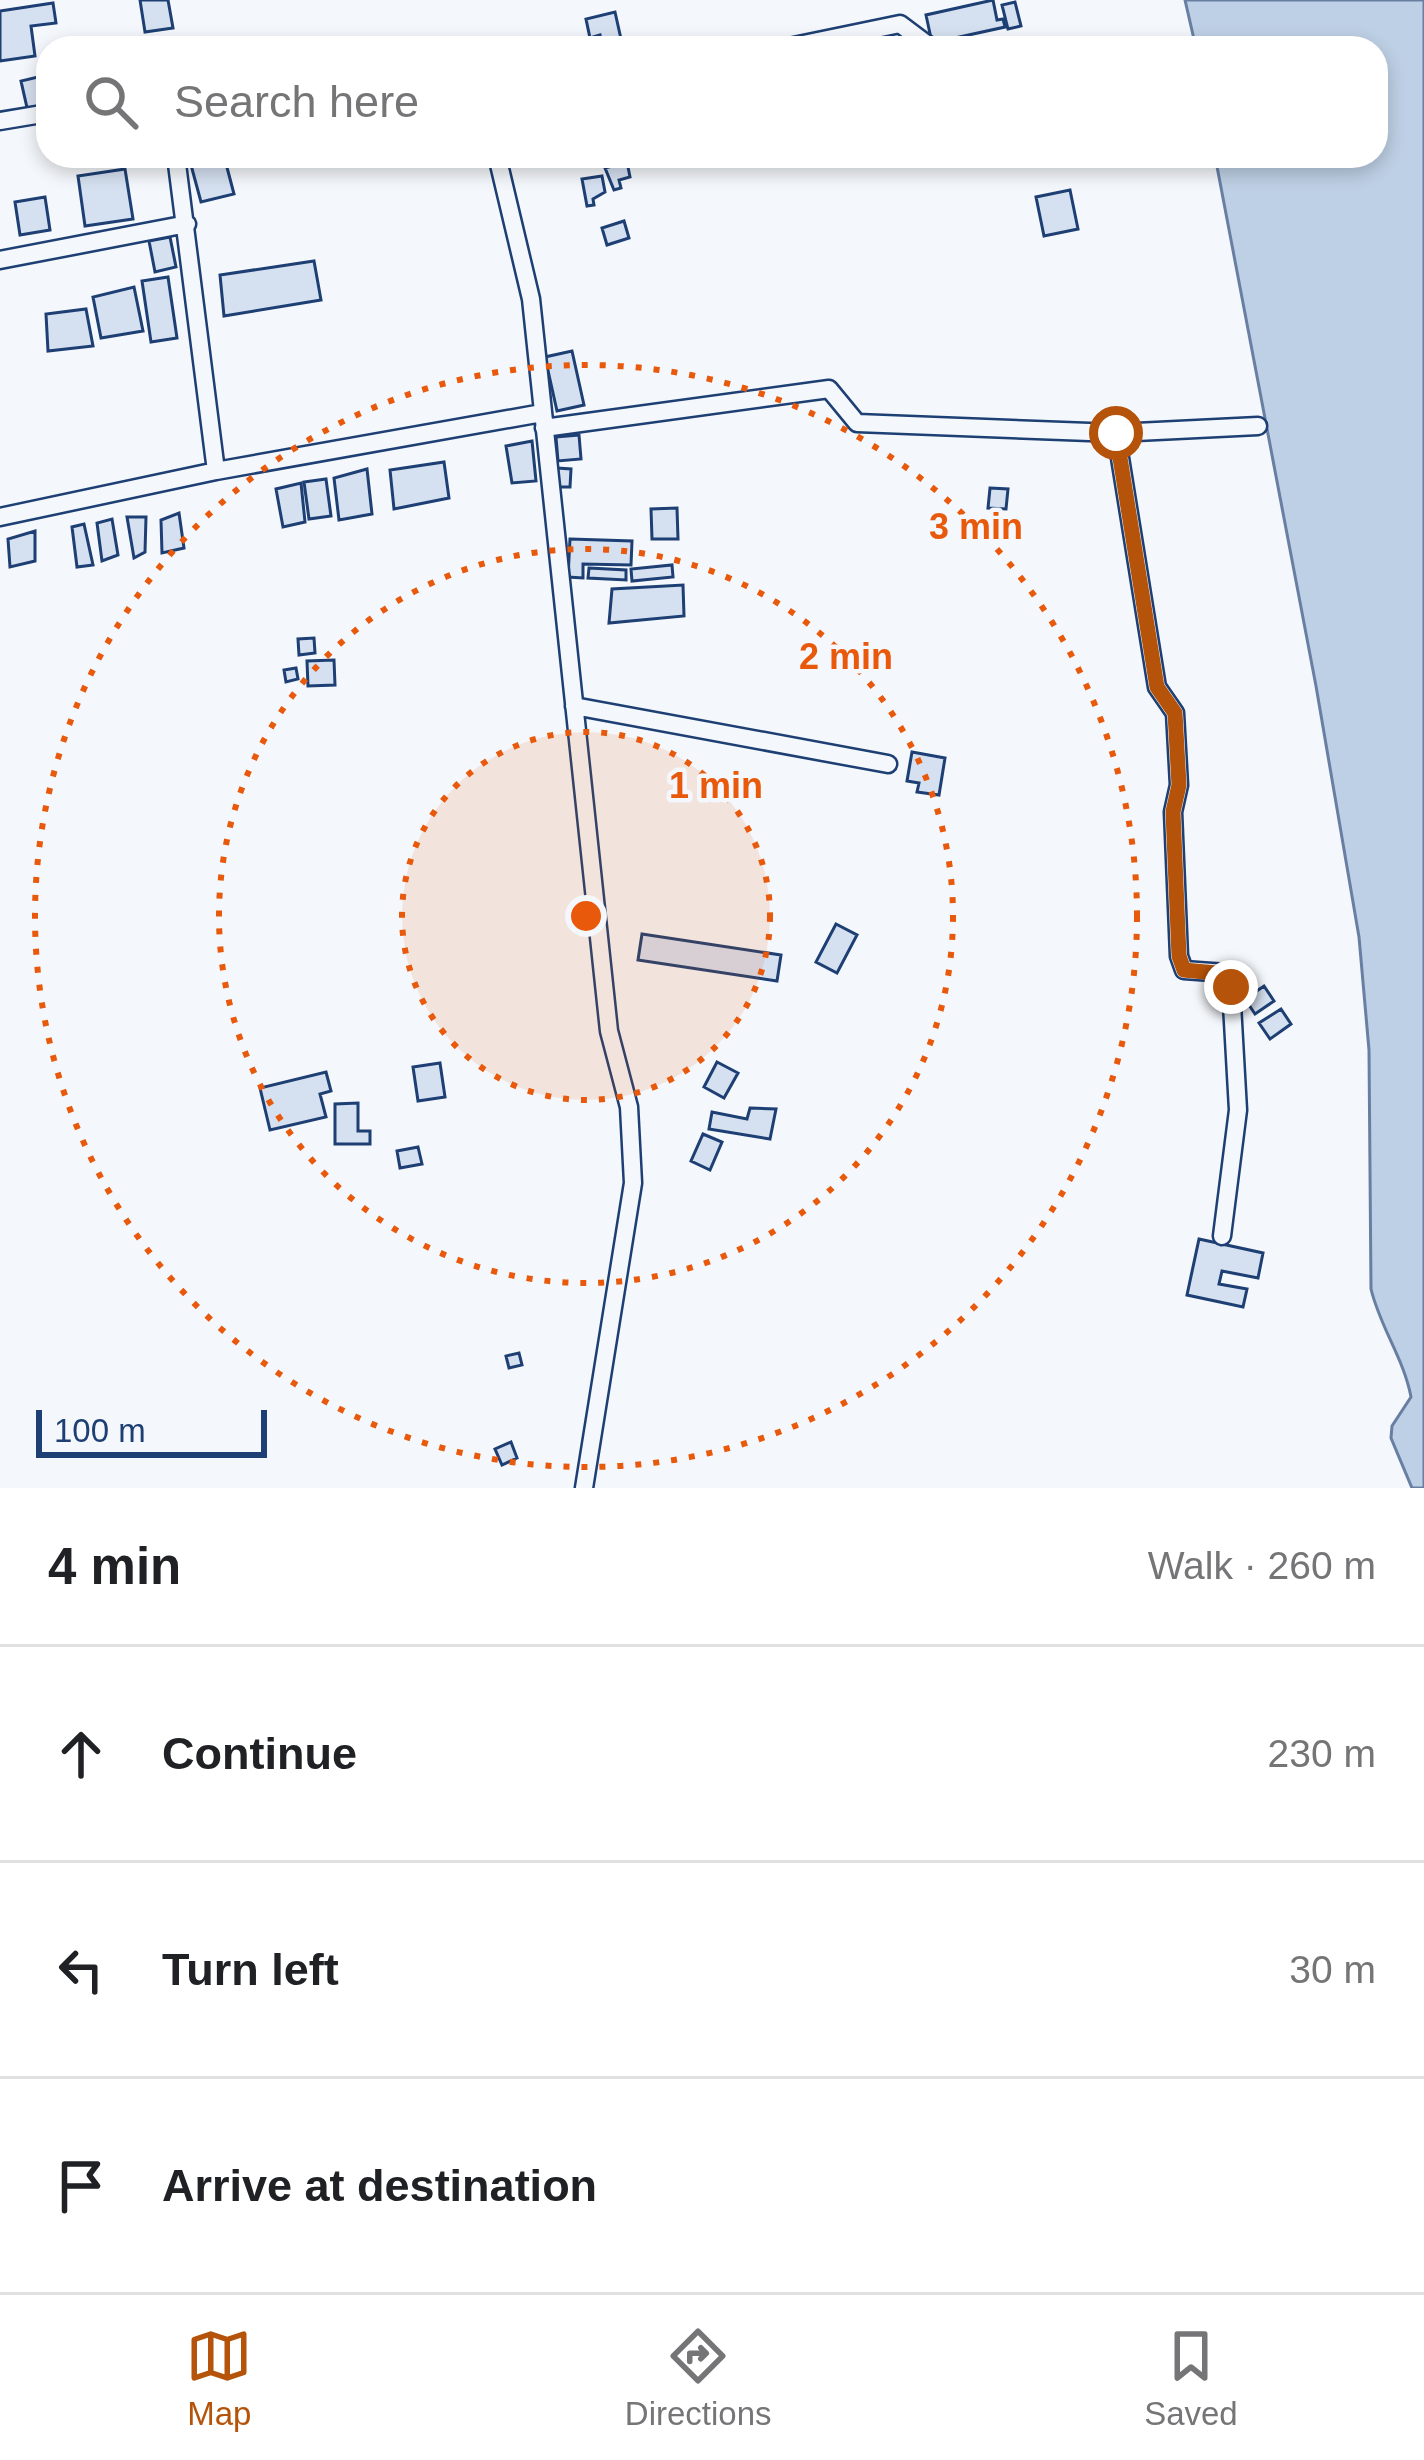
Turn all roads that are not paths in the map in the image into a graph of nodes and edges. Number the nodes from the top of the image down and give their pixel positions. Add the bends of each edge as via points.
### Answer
1 (845, 36) edge
2 (916, 36) edge
3 (36, 115) edge
4 (0, 121) edge
5 (178, 168) edge
6 (499, 168) edge
7 (188, 224) junction
8 (0, 260) edge
9 (543, 420) junction
10 (1258, 425) dead end
11 (1116, 433) junction
12 (216, 471) junction
13 (0, 517) edge
14 (574, 706) junction
15 (888, 764) dead end
16 (1222, 1236) dead end
17 (584, 1488) edge

1 - 2 street via 901,25
3 - 4 street
5 - 7 street
6 - 9 street via 531,299
7 - 8 street
7 - 12 street
9 - 11 street via 829,389 857,423
9 - 12 street
9 - 14 street
10 - 11 street
11 - 16 street via 1157,687 1175,713 1179,956 1184,970 1226,974 1231,987 1238,1110
12 - 13 street
14 - 15 street
14 - 17 street via 633,1184

